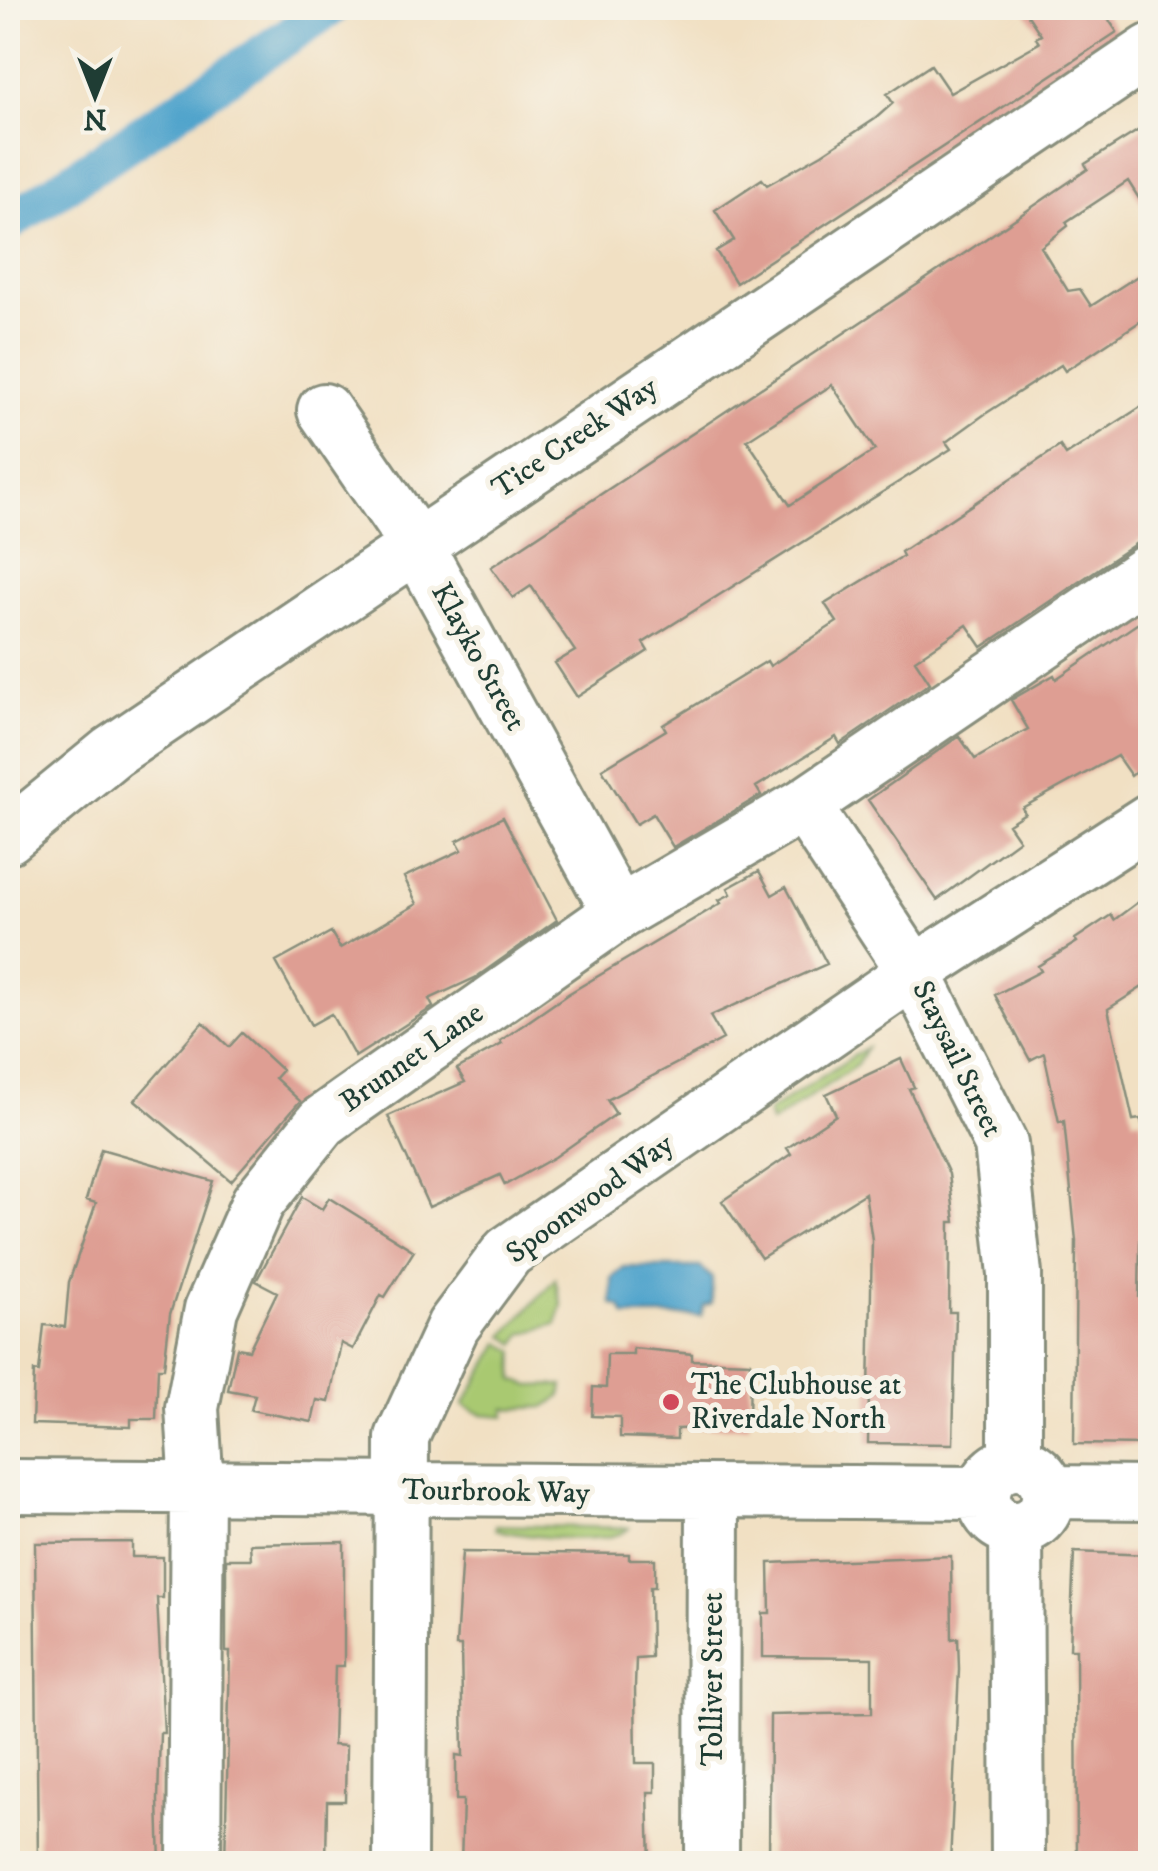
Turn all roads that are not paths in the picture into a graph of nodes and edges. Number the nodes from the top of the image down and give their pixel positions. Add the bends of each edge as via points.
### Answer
1 (1150, 51) edge
2 (324, 410) dead end
3 (416, 544) junction
4 (1150, 570) edge
5 (804, 805) junction
6 (1150, 820) edge
7 (8, 837) edge
8 (618, 913) junction
9 (914, 972) junction
10 (8, 1486) edge
11 (197, 1488) junction
12 (402, 1490) junction
13 (1150, 1492) edge
14 (713, 1494) junction
15 (1016, 1494) junction
16 (194, 1864) edge
17 (400, 1864) edge
18 (712, 1864) edge
19 (1018, 1864) edge

1 - 3 street, Tice Creek Way
2 - 3 street, Klayko Street
3 - 7 street, Tice Creek Way via 83,772
3 - 8 street, Klayko Street
4 - 5 street, Brunnet Lane
5 - 8 street, Brunnet Lane
5 - 9 street, Staysail Street
6 - 9 street, Spoonwood Way
8 - 11 street, Brunnet Lane via 322,1122 258,1202 212,1309 192,1408
9 - 12 street, Spoonwood Way via 508,1252 452,1326 402,1437
9 - 15 street, Staysail Street via 1000,1144 1014,1274
10 - 11 street, Tourbrook Way
11 - 12 street, Tourbrook Way
11 - 16 street, Brunnet Lane
12 - 14 street, Tourbrook Way
12 - 17 street, Spoonwood Way
13 - 15 street, Tourbrook Way
14 - 15 street, Tourbrook Way
14 - 18 street, Tolliver Street
15 - 19 street, Staysail Street

